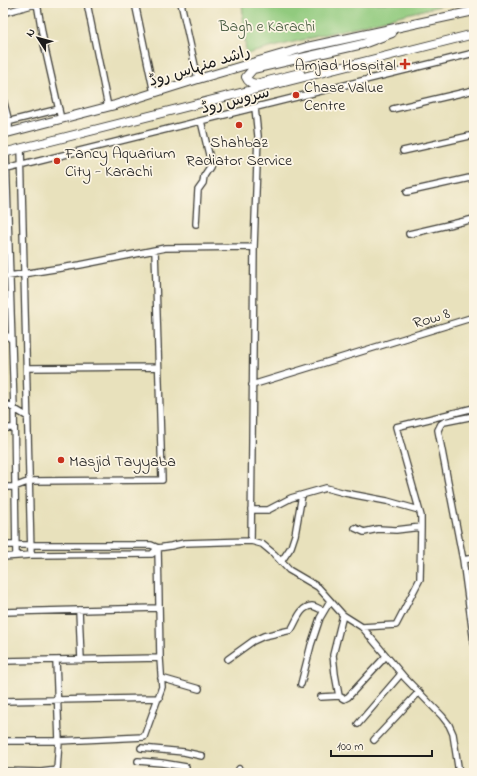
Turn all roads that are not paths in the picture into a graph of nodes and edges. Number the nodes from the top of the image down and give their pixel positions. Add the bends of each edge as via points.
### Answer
1 (37, 3) edge
2 (87, 3) edge
3 (134, 3) edge
4 (182, 3) edge
5 (474, 11) edge
6 (3, 13) edge
7 (419, 23) junction
8 (474, 34) edge
9 (474, 53) edge
10 (383, 58) junction
11 (198, 79) junction
12 (474, 90) edge
13 (154, 93) junction
14 (3, 98) edge
15 (108, 107) junction
16 (255, 108) junction
17 (59, 109) junction
18 (393, 109) dead end
19 (61, 118) junction
20 (201, 121) junction
21 (6, 123) edge
22 (6, 133) edge
23 (474, 135) edge
24 (21, 148) junction
25 (403, 151) dead end
26 (4, 152) edge
27 (22, 166) junction
28 (5, 170) edge
29 (474, 177) edge
30 (407, 192) dead end
31 (474, 219) edge
32 (196, 224) dead end
33 (409, 234) dead end
34 (254, 247) junction
35 (155, 250) junction
36 (24, 273) junction
37 (6, 276) edge
38 (474, 317) edge
39 (3, 333) edge
40 (11, 339) junction
41 (158, 367) junction
42 (27, 368) junction
43 (252, 385) junction
44 (3, 402) edge
45 (474, 408) edge
46 (14, 409) junction
47 (474, 416) edge
48 (28, 417) junction
49 (3, 428) edge
50 (14, 428) junction
51 (30, 481) junction
52 (3, 487) edge
53 (14, 487) junction
54 (302, 495) junction
55 (251, 510) junction
56 (419, 510) junction
57 (421, 527) junction
58 (356, 528) dead end
59 (251, 541) junction
60 (16, 545) junction
61 (31, 545) junction
62 (106, 545) junction
63 (3, 546) edge
64 (158, 548) junction
65 (105, 554) junction
66 (31, 555) junction
67 (16, 556) junction
68 (3, 557) edge
69 (474, 558) edge
70 (463, 560) junction
71 (281, 562) junction
72 (330, 601) junction
73 (158, 608) junction
74 (79, 610) junction
75 (324, 611) junction
76 (3, 612) edge
77 (343, 615) junction
78 (472, 625) edge
79 (362, 627) junction
80 (474, 643) edge
81 (386, 656) junction
82 (160, 658) junction
83 (228, 659) dead end
84 (56, 660) junction
85 (81, 660) junction
86 (3, 661) edge
87 (401, 674) junction
88 (161, 678) junction
89 (301, 684) dead end
90 (199, 689) dead end
91 (419, 692) junction
92 (339, 696) junction
93 (321, 697) dead end
94 (158, 698) junction
95 (58, 700) junction
96 (3, 701) edge
97 (358, 724) dead end
98 (374, 740) dead end
99 (3, 741) edge
100 (59, 741) junction
101 (141, 748) dead end
102 (202, 756) dead end
103 (138, 761) dead end
104 (186, 767) dead end
105 (3, 771) edge
106 (459, 773) edge

1 - 6 street
1 - 17 street
2 - 15 street
3 - 13 street
4 - 11 street
5 - 7 main road, راشد منہاس روڈ
7 - 10 main road via 363,44 253,69 246,77 251,83 256,84
7 - 11 main road, راشد منہاس روڈ via 307,48
8 - 10 main road
9 - 16 street, سروس روڈ
10 - 24 main road
11 - 13 main road, راشد منہاس روڈ
12 - 18 street
13 - 15 main road, راشد منہاس روڈ
14 - 21 street
15 - 19 main road, راشد منہاس روڈ
16 - 20 street, سروس روڈ
16 - 34 street via 258,136
17 - 19 street
17 - 21 street
19 - 22 main road, راشد منہاس روڈ
20 - 27 street, سروس روڈ
20 - 32 street via 211,163 198,190
21 - 22 street
23 - 25 street
24 - 26 main road
24 - 27 street
26 - 28 street
27 - 28 street, سروس روڈ
27 - 36 street
28 - 37 street
29 - 30 street
31 - 33 street
34 - 35 street
34 - 43 street
35 - 36 street
35 - 41 street
36 - 37 street
36 - 42 street
37 - 40 street
38 - 43 street, Row 8
39 - 40 street
40 - 46 street
41 - 42 street
41 - 51 street via 162,480
42 - 48 street
43 - 55 street
44 - 46 street
45 - 56 street via 396,427
46 - 48 street
46 - 50 street
47 - 70 street via 444,422 438,430
48 - 51 street
49 - 50 street
50 - 53 street
51 - 53 street
51 - 61 street
52 - 53 street
53 - 60 street
54 - 55 street via 268,510
54 - 56 street via 326,488
54 - 71 street via 295,535
55 - 59 street
56 - 57 street
57 - 58 street via 364,532
57 - 79 street via 420,579 396,624
59 - 64 street via 184,543
59 - 71 street via 262,544
60 - 61 street
60 - 63 street
60 - 67 street
61 - 62 street
61 - 66 street
62 - 64 street via 151,545
62 - 65 street
64 - 65 street via 152,554
64 - 73 street
65 - 66 street
66 - 67 street
67 - 68 street
69 - 70 street
70 - 78 street
71 - 72 street via 318,588
72 - 75 street
72 - 77 street
73 - 74 street
73 - 82 street
74 - 76 street
74 - 85 street
75 - 83 street via 312,606 306,608 291,630 253,641
75 - 89 street via 311,645
77 - 79 street
77 - 92 street via 333,655
78 - 80 street
79 - 81 street
81 - 87 street
81 - 92 street via 348,697 344,699
82 - 85 street
82 - 88 street
84 - 85 street
84 - 86 street
84 - 95 street
87 - 91 street
87 - 97 street
88 - 90 street
88 - 94 street via 162,687
91 - 98 street
91 - 106 street via 449,725
92 - 93 street
94 - 95 street
94 - 100 street via 144,737
95 - 96 street
95 - 100 street
99 - 100 street
100 - 105 street via 56,770
101 - 102 street
103 - 104 street

